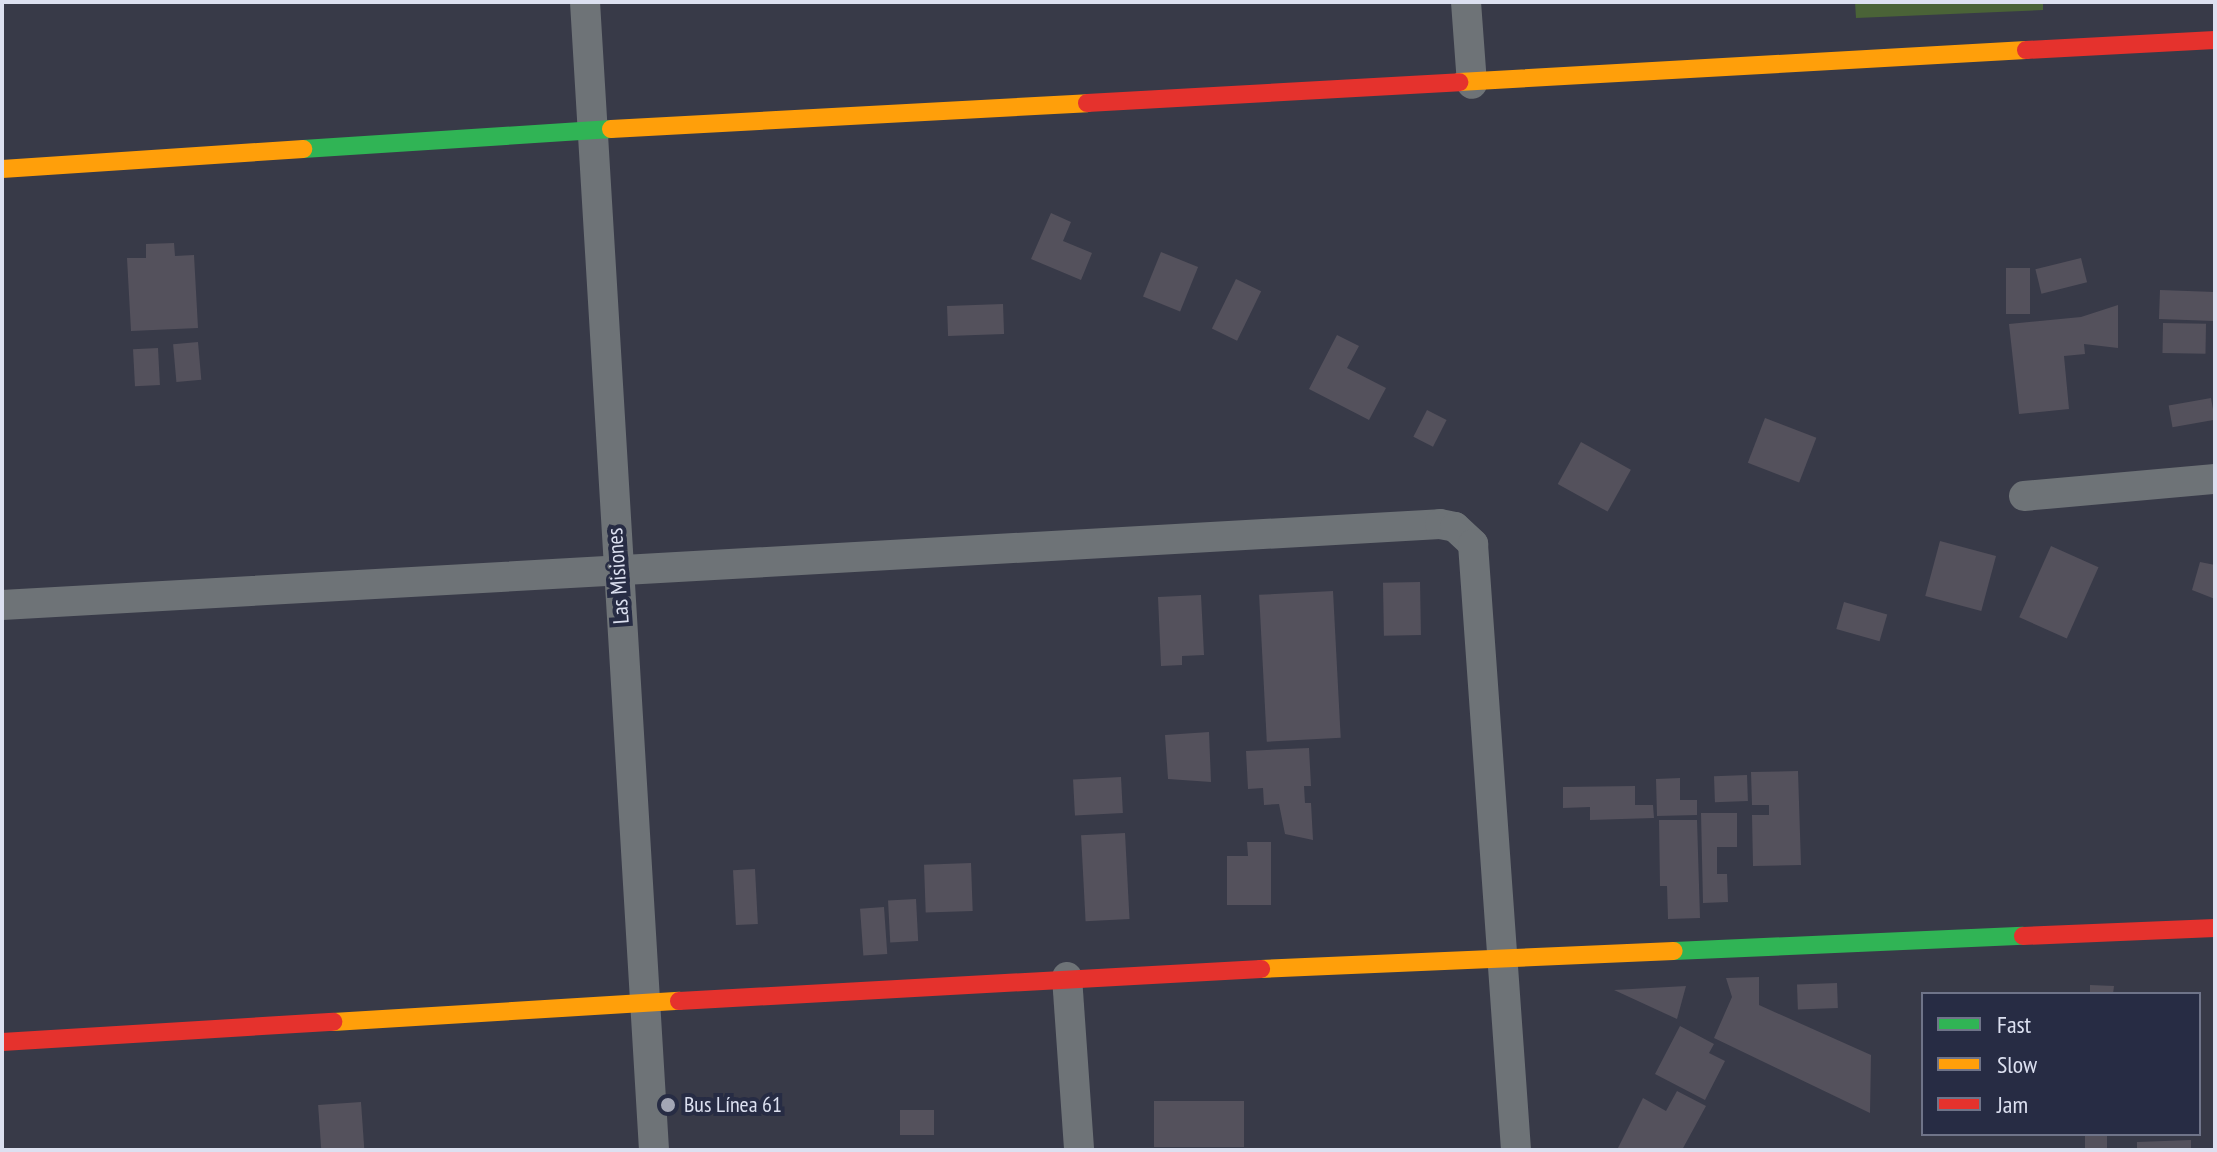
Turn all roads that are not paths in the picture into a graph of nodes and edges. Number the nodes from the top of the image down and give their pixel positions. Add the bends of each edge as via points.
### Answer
1 (585, 2) edge
2 (1466, 2) edge
3 (2215, 40) edge
4 (1472, 84) junction
5 (592, 130) junction
6 (2, 169) edge
7 (2215, 479) edge
8 (2024, 496) dead end
9 (618, 569) junction
10 (2, 605) edge
11 (2215, 928) edge
12 (1502, 957) junction
13 (1067, 977) junction
14 (646, 999) junction
15 (2, 1042) edge
16 (654, 1150) edge
17 (1079, 1150) edge
18 (1516, 1150) edge

1 - 5 street, Las Misiones
2 - 4 street
3 - 4 street
4 - 5 street
5 - 6 street
5 - 9 street, Las Misiones
7 - 8 street
9 - 10 street
9 - 12 street via 1455,527 1473,544
9 - 14 street, Las Misiones
11 - 12 street
12 - 13 street
12 - 18 street
13 - 14 street
13 - 17 street
14 - 15 street
14 - 16 street, Las Misiones

